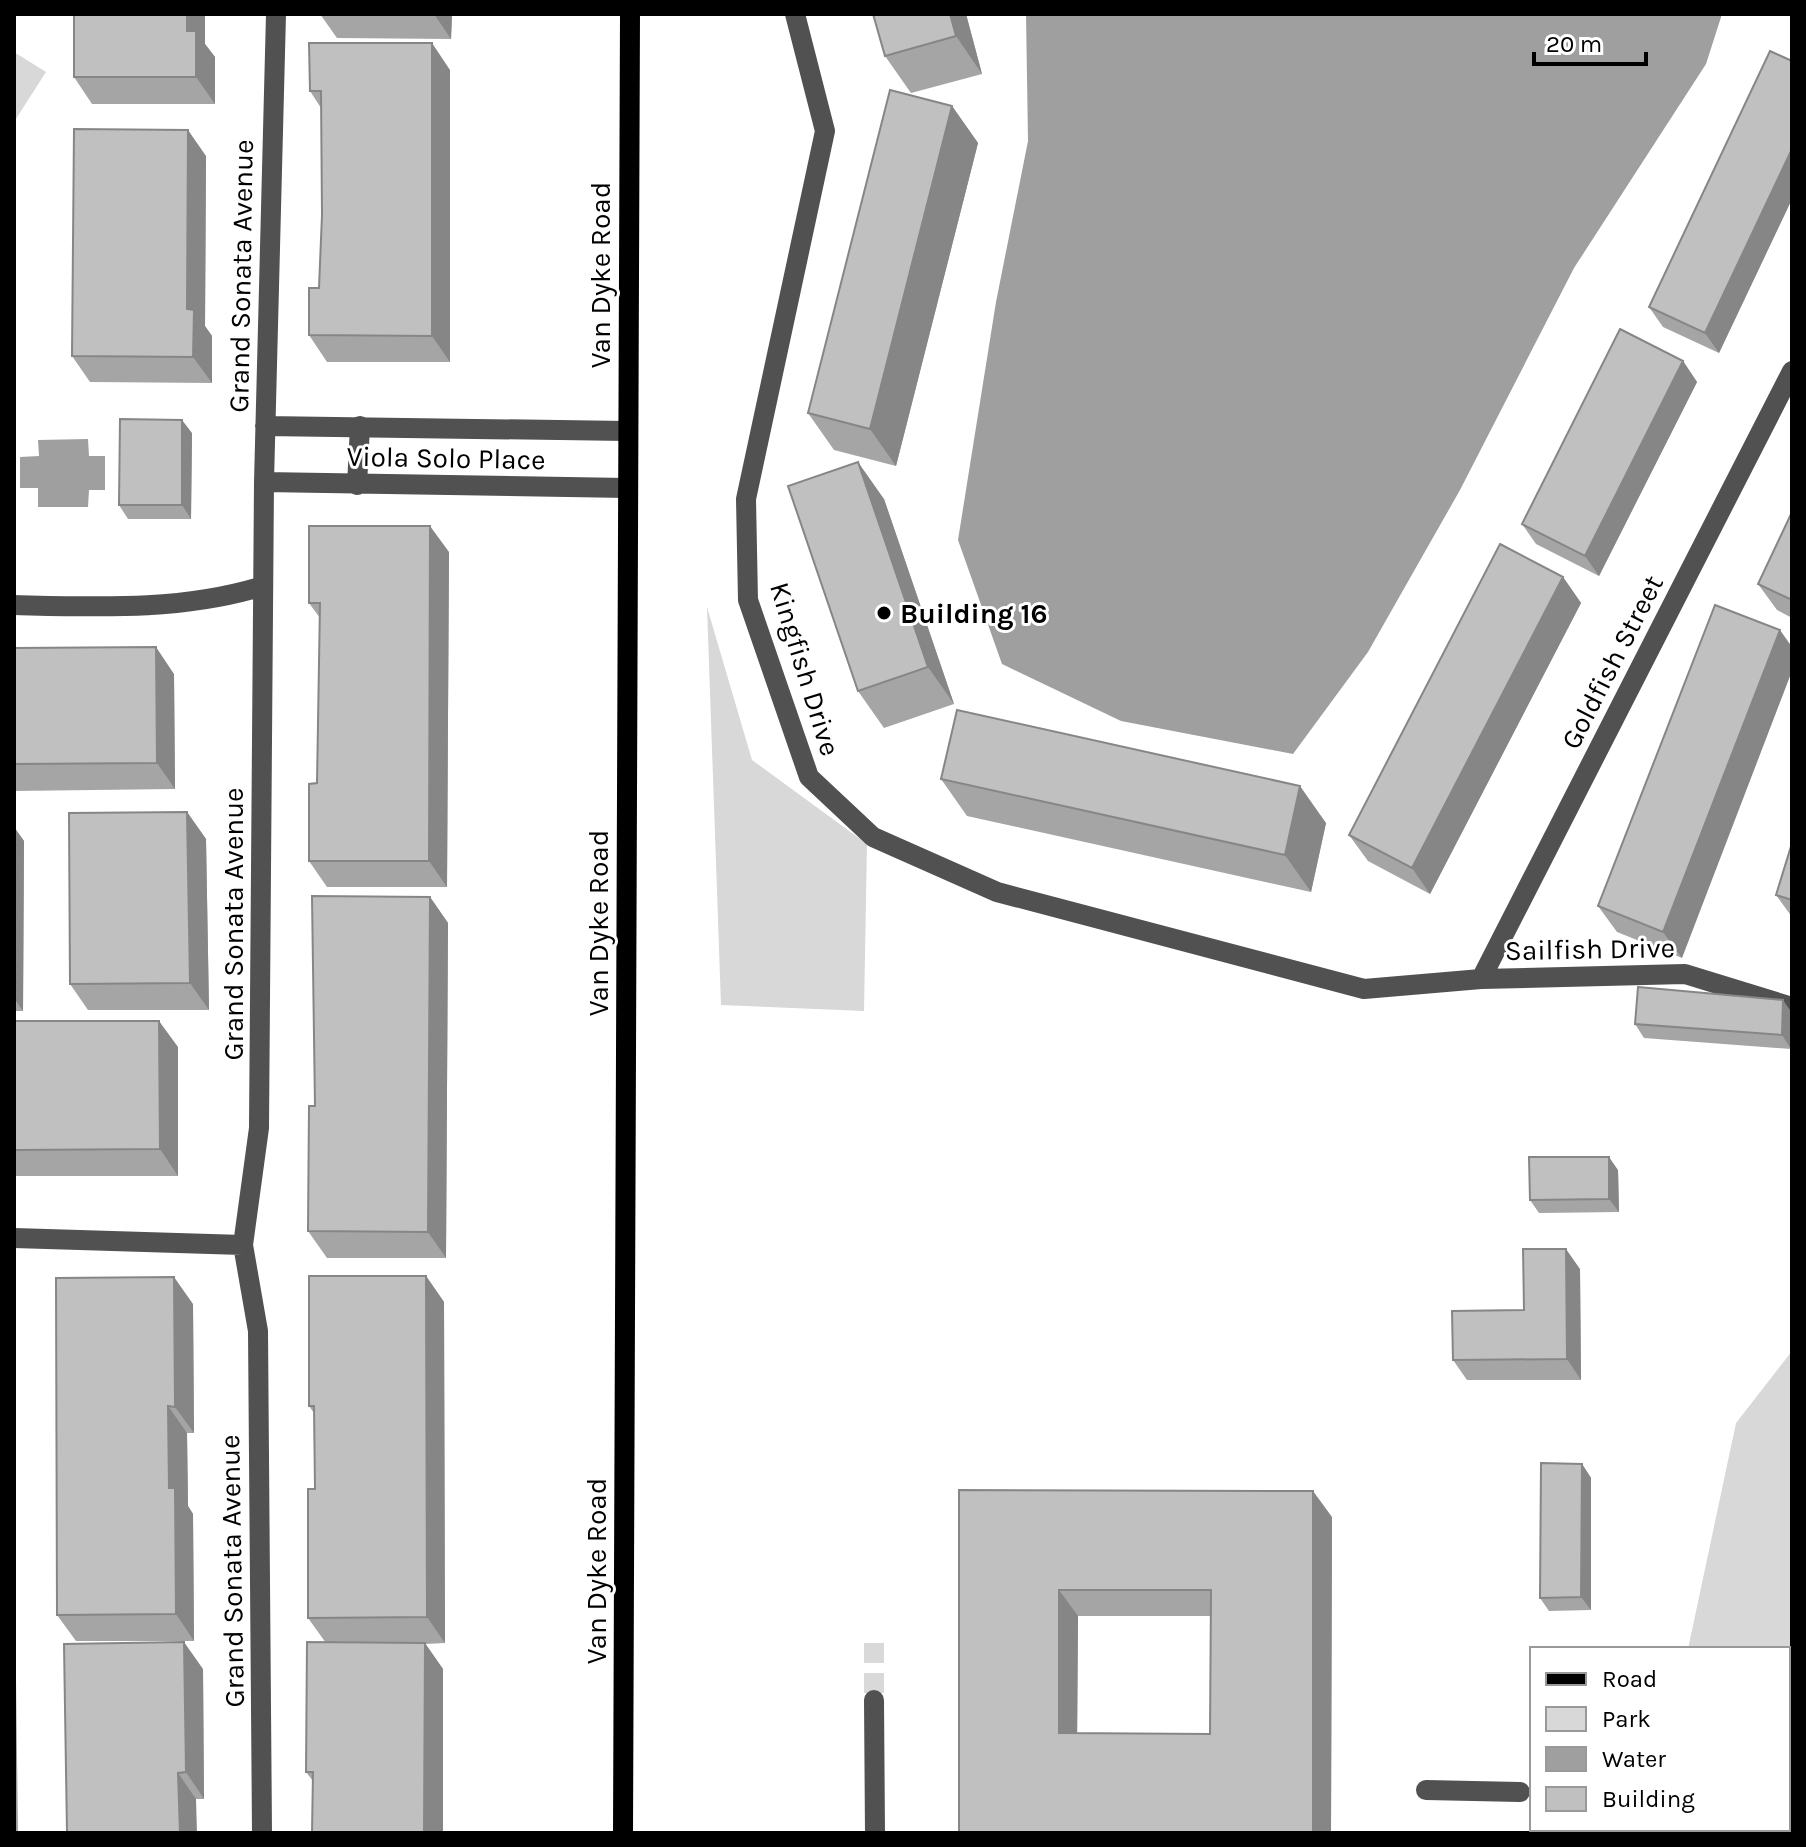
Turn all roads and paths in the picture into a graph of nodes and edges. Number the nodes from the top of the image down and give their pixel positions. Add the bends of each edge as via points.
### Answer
1 (276, 14) edge
2 (630, 14) edge
3 (795, 14) edge
4 (1792, 371) edge
5 (265, 426) junction
6 (360, 426) junction
7 (627, 431) junction
8 (264, 482) junction
9 (357, 485) junction
10 (627, 488) junction
11 (263, 586) junction
12 (14, 605) edge
13 (1481, 979) junction
14 (1792, 1007) edge
15 (14, 1238) edge
16 (243, 1245) junction
17 (874, 1700) tunnel mouth
18 (1426, 1790) dead end
19 (1520, 1792) dead end
20 (262, 1833) edge
21 (623, 1833) edge
22 (875, 1833) edge

1 - 5 street, Grand Sonata Avenue
2 - 7 main road, Van Dyke Road
3 - 13 street, Kingfish Drive via 825,131 746,499 747,585 809,777 873,837 997,892 1364,989
4 - 13 street, Goldfish Street
5 - 6 street, Viola Solo Place
5 - 8 street, Grand Sonata Avenue
6 - 7 street, Viola Solo Place
6 - 9 street
7 - 10 main road, Van Dyke Road
8 - 9 street, Viola Solo Place
8 - 11 street, Grand Sonata Avenue
9 - 10 street, Viola Solo Place
10 - 21 main road, Van Dyke Road
11 - 12 street via 225,598 121,608
11 - 16 street, Grand Sonata Avenue via 259,1128
13 - 14 street, Sailfish Drive via 1685,974
15 - 16 street
16 - 20 street, Grand Sonata Avenue via 258,1331
17 - 22 street
18 - 19 street

